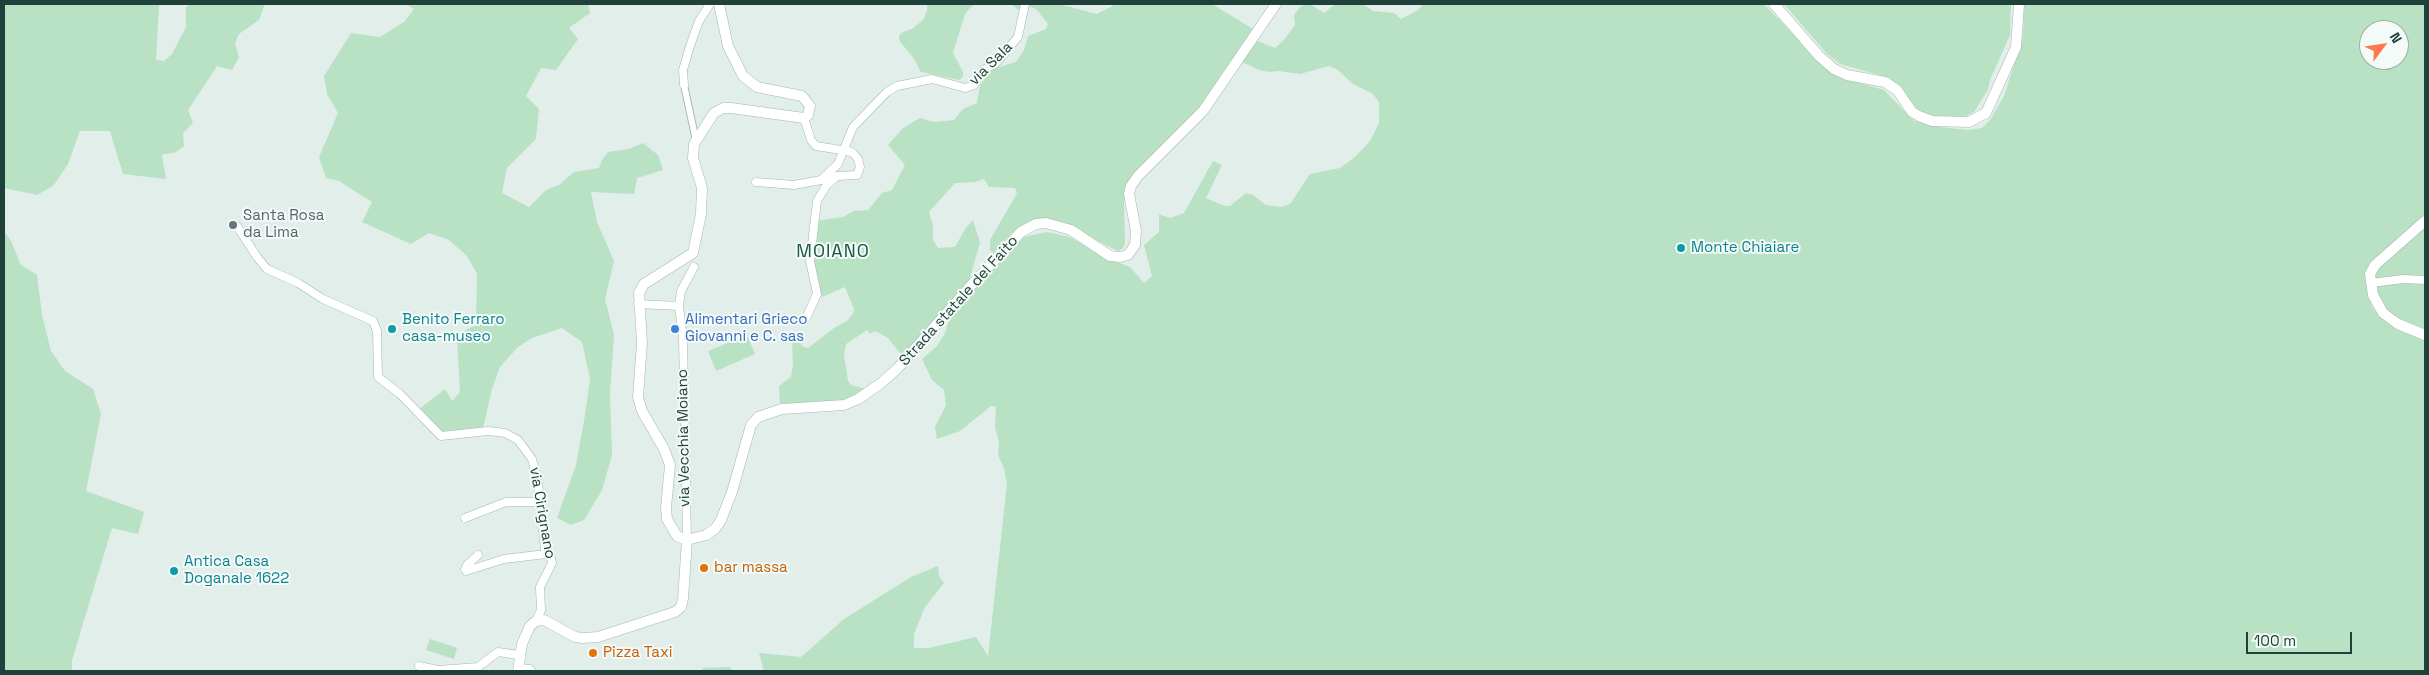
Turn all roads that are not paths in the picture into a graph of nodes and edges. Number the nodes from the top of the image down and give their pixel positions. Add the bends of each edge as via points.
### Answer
1 (710, 4) edge
2 (719, 4) edge
3 (1025, 4) edge
4 (1276, 4) edge
5 (1774, 4) edge
6 (2019, 4) edge
7 (684, 85) joint
8 (804, 118) junction
9 (695, 136) dead end
10 (844, 150) junction
11 (756, 182) dead end
12 (2425, 221) edge
13 (237, 226) dead end
14 (694, 267) dead end
15 (2425, 280) edge
16 (2371, 283) junction
17 (638, 304) junction
18 (679, 306) junction
19 (806, 318) dead end
20 (2425, 336) edge
21 (540, 502) junction
22 (465, 518) dead end
23 (687, 540) junction
24 (546, 554) junction
25 (478, 555) dead end
26 (536, 621) junction
27 (519, 655) junction
28 (420, 666) dead end
29 (518, 670) edge
30 (531, 671) edge

1 - 7 street via 699,21 690,46 683,70
2 - 8 street via 728,46 743,76 757,87 802,96 810,106
3 - 10 street, via Sala via 1018,37 995,64 982,70 974,85 965,88 932,79 897,86 862,116 853,127
4 - 23 street, Strada statale del Faito via 1203,111 1131,186 1129,194 1136,231 1135,245 1128,255 1110,256 1071,230 1046,223 1021,232 880,384 844,405 782,410 758,417 751,425 721,520 706,535
5 - 6 street via 1834,69 1847,75 1885,82 1897,90 1912,112 1919,116 1932,121 1969,122 1986,113 2016,46
7 - 9 street
8 - 10 street via 816,146
8 - 17 street via 731,108 722,108 714,113 694,144 693,158 702,188 701,214 692,253 644,284
10 - 11 street, via Sala via 838,164 821,180 794,185
10 - 19 street via 853,153 860,167 857,175 837,176 817,201 810,261 817,294
12 - 16 street via 2375,265 2370,274
13 - 21 street, via Cirignano via 267,269 373,321 377,331 378,377 442,436 488,431 505,433 518,440 532,459
14 - 18 street, via Vecchia Moiano via 681,291
15 - 16 street
16 - 20 street via 2377,305 2383,313
17 - 18 street
17 - 23 street via 642,352 638,397 670,465 667,520 677,536
18 - 23 street, via Vecchia Moiano via 683,338
21 - 22 street via 506,502
21 - 24 street, via Cirignano
23 - 26 street via 682,607 675,612 598,637 583,638 544,620
24 - 25 street via 504,559 466,571 467,565
24 - 26 street, via Cirignano via 552,564 540,587 541,610
26 - 27 street via 530,626
27 - 28 street via 498,652 478,667 438,670
27 - 29 street
29 - 30 street

